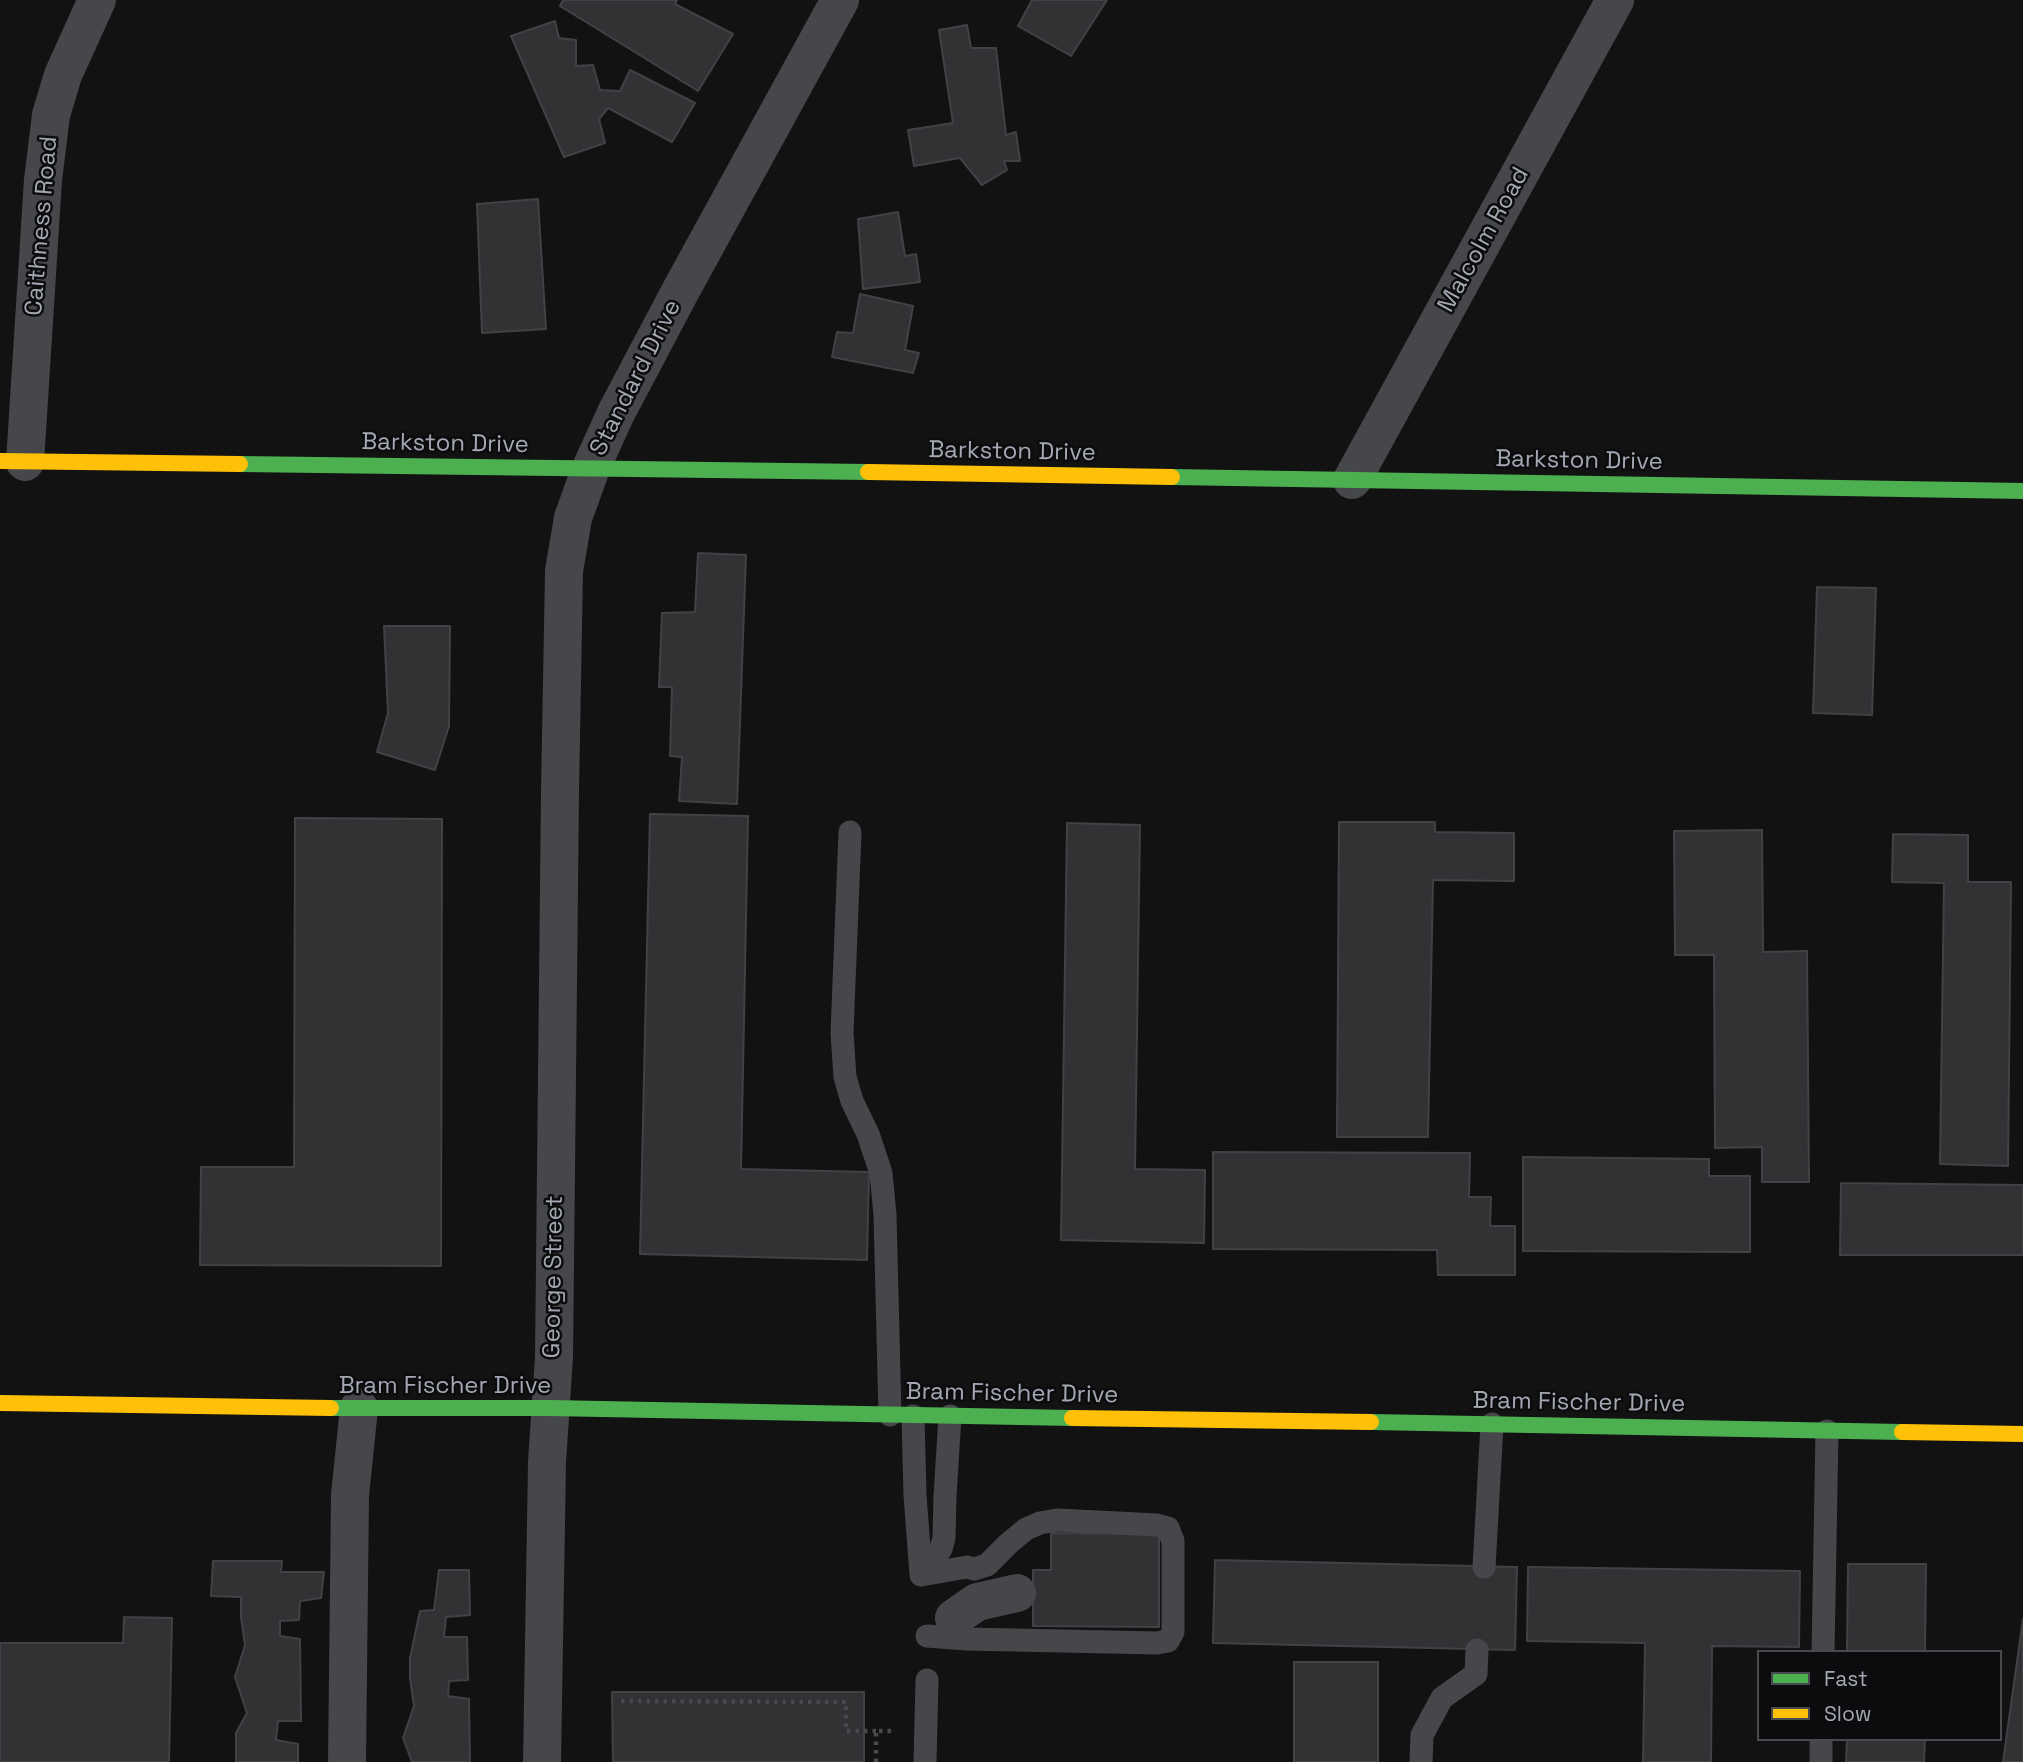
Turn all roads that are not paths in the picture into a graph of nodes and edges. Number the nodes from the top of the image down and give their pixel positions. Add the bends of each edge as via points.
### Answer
1 (97, 0) edge
2 (840, 0) edge
3 (1615, 0) edge
4 (12, 462) edge
5 (591, 468) junction
6 (1352, 480) junction
7 (2023, 491) edge
8 (560, 792) joint
9 (850, 832) dead end
10 (0, 1403) edge
11 (359, 1408) junction
12 (550, 1408) junction
13 (890, 1415) junction
14 (913, 1416) junction
15 (950, 1416) junction
16 (1492, 1424) junction
17 (1827, 1430) junction
18 (2023, 1434) edge
19 (944, 1538) junction
20 (967, 1567) junction
21 (1484, 1567) dead end
22 (921, 1575) junction
23 (1017, 1593) dead end
24 (940, 1627) joint
25 (1477, 1650) dead end
26 (1823, 1650) edge
27 (927, 1680) dead end
28 (1821, 1741) edge
29 (347, 1762) edge
30 (542, 1762) edge
31 (925, 1762) edge
32 (1421, 1762) edge
33 (1821, 1762) edge

1 - 4 street, Caithness Road via 63,75 51,115
2 - 5 street, Standard Drive via 681,290
3 - 6 street, Malcolm Road
4 - 5 main road, Barkston Drive
5 - 6 main road, Barkston Drive
5 - 8 street, Standard Drive via 573,518 564,570
6 - 7 main road, Barkston Drive
8 - 12 street, George Street
9 - 13 lane via 842,1032 845,1077 881,1173
10 - 11 main road, Bram Fischer Drive
11 - 12 main road, Bram Fischer Drive
11 - 29 street via 350,1495
12 - 13 main road, Bram Fischer Drive
12 - 30 street, George Street
13 - 14 main road, Bram Fischer Drive
14 - 15 main road, Bram Fischer Drive
14 - 22 lane
15 - 16 main road, Bram Fischer Drive
15 - 19 lane
16 - 17 main road, Bram Fischer Drive
16 - 21 lane
17 - 18 main road, Bram Fischer Drive
17 - 26 lane
19 - 20 lane
19 - 22 lane
20 - 22 lane
20 - 24 lane via 987,1566 1017,1537 1040,1523 1057,1520 1168,1528 1173,1541 1173,1632 1168,1641 1157,1643 967,1639
23 - 24 street via 977,1602
25 - 32 lane via 1476,1674 1442,1698 1422,1735
27 - 31 lane
28 - 33 lane

